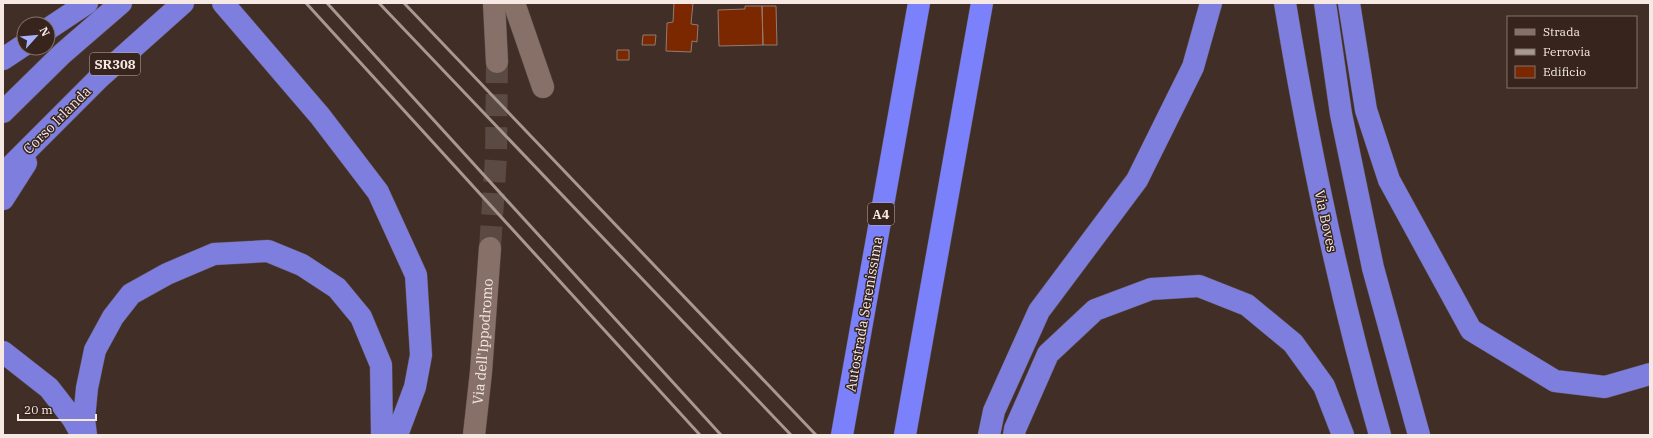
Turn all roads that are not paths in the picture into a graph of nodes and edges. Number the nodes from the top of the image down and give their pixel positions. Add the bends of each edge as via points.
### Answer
1 (88, 3) edge
2 (121, 3) edge
3 (183, 3) edge
4 (223, 3) edge
5 (494, 3) edge
6 (514, 3) edge
7 (919, 3) edge
8 (982, 3) edge
9 (1211, 3) edge
10 (1285, 3) edge
11 (1325, 3) edge
12 (1349, 3) edge
13 (56, 23) edge
14 (16, 50) edge
15 (3, 59) edge
16 (497, 62) tunnel mouth
17 (543, 87) dead end
18 (3, 112) edge
19 (49, 127) junction
20 (3, 174) edge
21 (3, 199) edge
22 (490, 248) tunnel mouth
23 (3, 352) edge
24 (1650, 374) edge
25 (843, 430) edge
26 (82, 435) edge
27 (86, 435) edge
28 (382, 435) edge
29 (397, 435) edge
30 (474, 435) edge
31 (905, 435) edge
32 (989, 435) edge
33 (1014, 435) edge
34 (1343, 435) edge
35 (1380, 435) edge
36 (1419, 435) edge

1 - 13 highway
2 - 18 highway, SR308 via 62,54
3 - 19 highway, Corso Irlanda / SR308
4 - 29 highway via 320,116 378,192 416,275 422,355 415,387
5 - 16 street
6 - 17 street
7 - 25 highway, Autostrada Serenissima / A4
8 - 31 highway
9 - 32 highway via 1193,66 1137,180 1039,311 994,411
10 - 35 highway, Via Boves via 1303,112 1333,257
11 - 36 highway via 1341,114 1373,268
12 - 24 highway via 1366,110 1389,180 1471,330 1555,380 1605,387
14 - 15 highway
19 - 20 highway, Corso Irlanda / SR308
19 - 21 highway
22 - 30 street, Via dell'Ippodromo
23 - 26 highway via 49,388
27 - 28 highway via 84,419 87,388 95,350 113,317 132,294 167,274 214,254 268,252 302,265 337,288 361,316 381,365
33 - 34 highway via 1048,354 1095,310 1152,289 1199,286 1247,305 1293,343 1324,386

